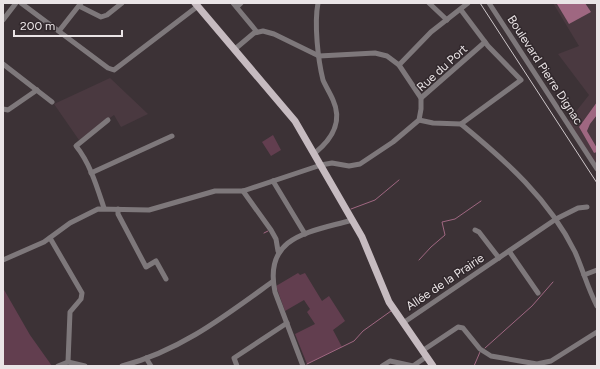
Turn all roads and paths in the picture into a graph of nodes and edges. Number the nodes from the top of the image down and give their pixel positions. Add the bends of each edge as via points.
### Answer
1 (16, 3) edge
2 (21, 3) edge
3 (122, 3) edge
4 (242, 3) edge
5 (318, 3) edge
6 (429, 3) edge
7 (468, 3) edge
8 (489, 3) edge
9 (197, 4) edge
10 (80, 5) edge
11 (235, 5) edge
12 (461, 10) junction
13 (3, 20) edge
14 (447, 20) junction
15 (59, 31) junction
16 (257, 32) junction
17 (485, 42) junction
18 (235, 49) junction
19 (319, 56) junction
20 (3, 64) edge
21 (399, 65) junction
22 (37, 90) junction
23 (421, 98) junction
24 (52, 102) dead end
25 (3, 109) edge
26 (108, 120) dead end
27 (419, 120) junction
28 (461, 124) junction
29 (172, 136) dead end
30 (315, 153) junction
31 (321, 165) junction
32 (597, 169) edge
33 (91, 173) junction
34 (273, 181) junction
35 (243, 191) junction
36 (587, 207) dead end
37 (104, 208) junction
38 (118, 209) junction
39 (556, 219) junction
40 (352, 220) junction
41 (475, 230) dead end
42 (305, 234) junction
43 (50, 238) junction
44 (278, 251) junction
45 (509, 251) junction
46 (499, 258) junction
47 (3, 260) edge
48 (597, 270) edge
49 (584, 275) junction
50 (166, 279) dead end
51 (272, 282) junction
52 (538, 293) dead end
53 (597, 306) edge
54 (287, 323) junction
55 (403, 323) junction
56 (597, 332) edge
57 (422, 351) junction
58 (426, 357) junction
59 (146, 358) junction
60 (68, 362) junction
61 (58, 366) edge
62 (84, 366) edge
63 (122, 366) edge
64 (151, 366) edge
65 (237, 366) edge
66 (303, 366) edge
67 (382, 366) edge
68 (432, 366) edge

1 - 13 street
2 - 15 street
3 - 10 street via 101,17
4 - 11 street
5 - 19 street
6 - 14 street
7 - 12 street
8 - 32 street, Boulevard Pierre Dignac
9 - 15 street via 114,70
9 - 18 main road
10 - 15 street
11 - 16 street
12 - 14 street
12 - 17 street
14 - 21 street
16 - 18 street
16 - 19 street via 274,34
17 - 23 street, Rue du Port
17 - 28 street via 521,80
18 - 30 main road via 285,107
19 - 21 street via 375,53 387,56
19 - 30 street via 324,81 337,115 334,132
20 - 22 street
21 - 23 street
22 - 24 street
22 - 25 street via 8,110
23 - 27 street, Rue du Port
26 - 33 street via 76,146
27 - 28 street
27 - 31 street via 393,142 360,164
28 - 39 street via 516,171
29 - 33 street
30 - 31 main road
31 - 34 street
31 - 40 main road
33 - 37 street
34 - 35 street
34 - 42 street
35 - 38 street via 215,191 149,210
35 - 44 street via 271,230
36 - 39 street, Allée de la Prairie via 578,208
37 - 38 street
37 - 43 street via 86,213
38 - 50 street via 118,214 146,268 156,261
39 - 45 street, Allée de la Prairie
39 - 49 street
40 - 42 street
40 - 55 main road via 366,244 385,294
41 - 46 street, Allée de la Prairie
42 - 44 street
43 - 47 street
43 - 60 street via 82,294 70,312
44 - 51 street
45 - 46 street, Allée de la Prairie
45 - 52 street
46 - 55 street, Allée de la Prairie
48 - 49 street
49 - 53 street
51 - 54 street
51 - 59 street via 202,332
54 - 65 street via 234,358
54 - 66 street
55 - 57 main road
56 - 57 street via 551,361 537,364 491,356 480,349 463,328 458,327
57 - 58 main road
58 - 67 street via 413,366 390,361
58 - 68 main road
59 - 63 street
59 - 64 street
60 - 61 street
60 - 62 street

